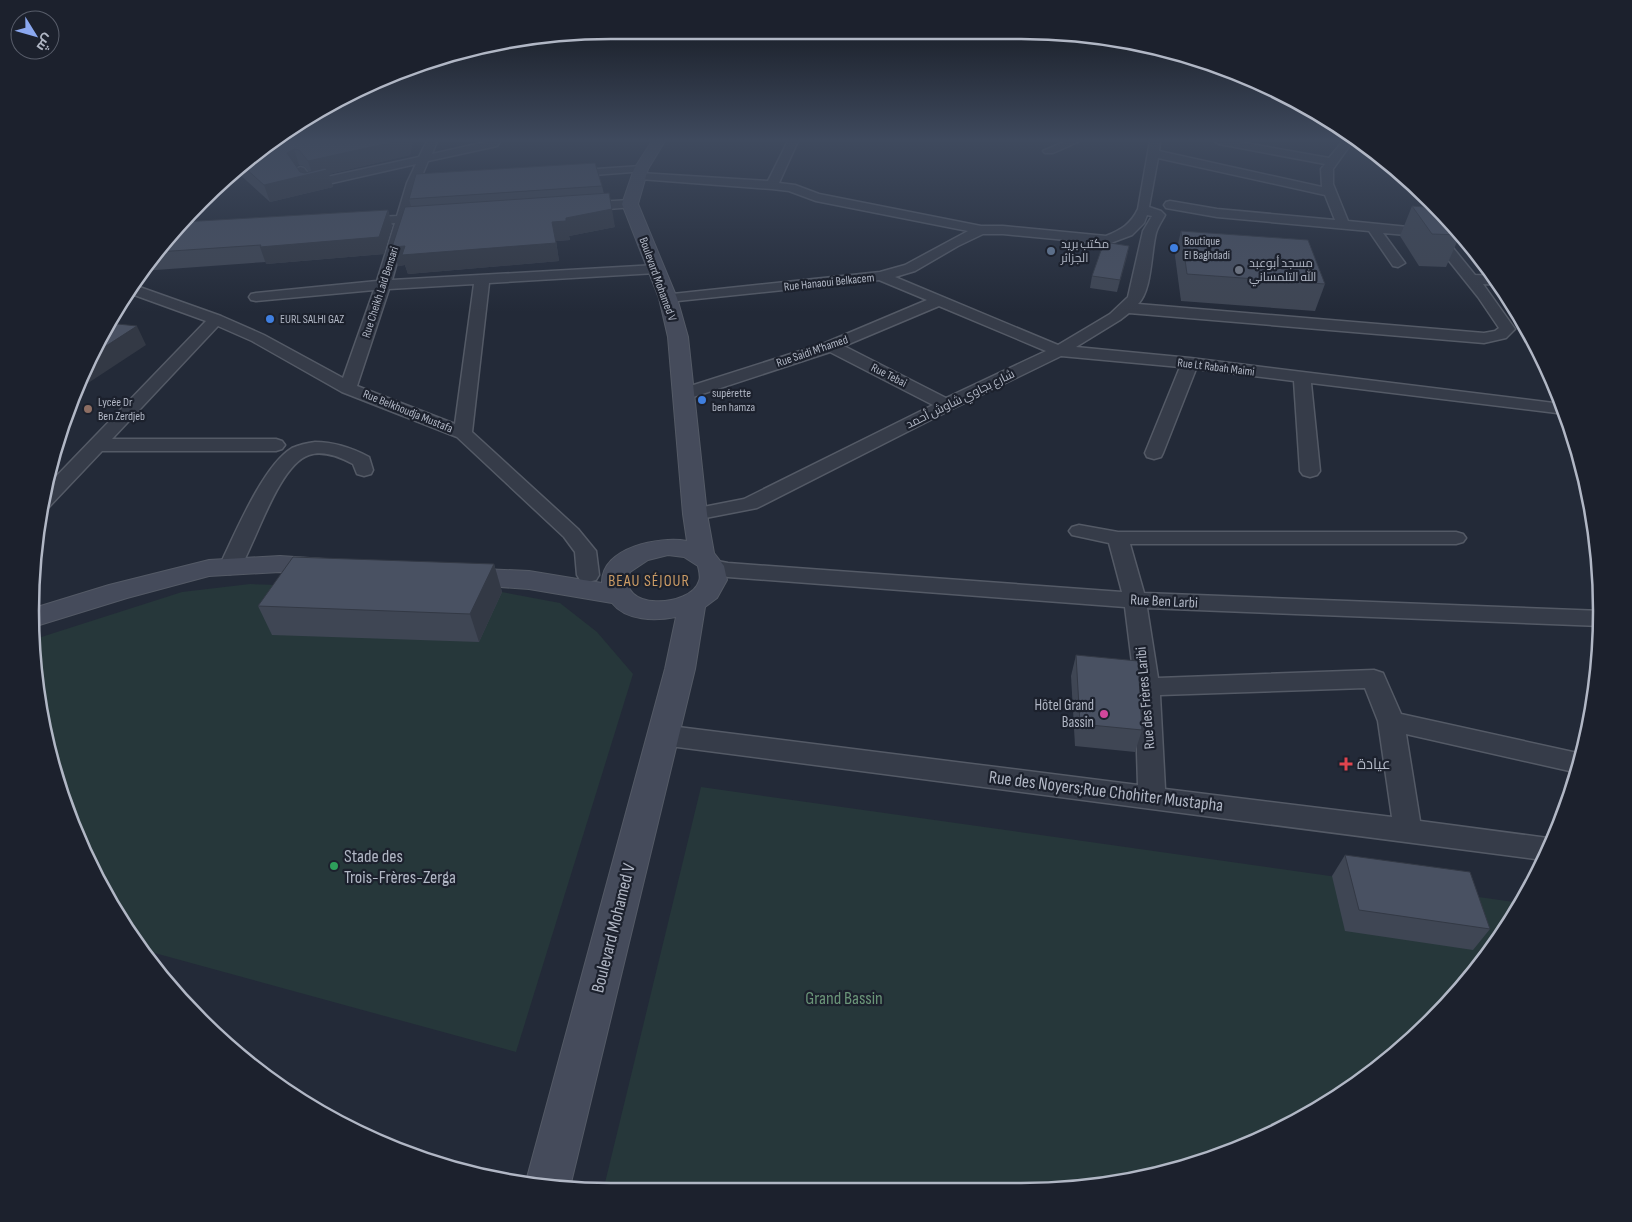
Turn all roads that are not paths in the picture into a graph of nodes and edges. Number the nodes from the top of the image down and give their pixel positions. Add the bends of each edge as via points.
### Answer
1 (411, 198) edge
2 (632, 198) edge
3 (821, 198) edge
4 (1152, 198) edge
5 (1152, 198) edge
6 (1332, 198) edge
7 (630, 204) junction
8 (571, 208) edge
9 (1158, 209) junction
10 (443, 216) edge
11 (403, 219) junction
12 (345, 223) edge
13 (1342, 223) junction
14 (1434, 226) junction
15 (1373, 227) junction
16 (981, 230) junction
17 (1449, 231) edge
18 (1398, 263) dead end
19 (656, 269) junction
20 (881, 276) junction
21 (482, 279) junction
22 (1471, 279) junction
23 (1488, 280) edge
24 (384, 285) junction
25 (136, 291) edge
26 (256, 297) dead end
27 (668, 298) junction
28 (938, 301) junction
29 (1127, 308) junction
30 (216, 319) junction
31 (831, 346) junction
32 (1059, 351) junction
33 (1190, 363) junction
34 (1302, 378) junction
35 (348, 388) junction
36 (684, 394) junction
37 (946, 405) junction
38 (1556, 408) edge
39 (463, 433) junction
40 (276, 445) dead end
41 (96, 446) junction
42 (1154, 453) dead end
43 (364, 470) dead end
44 (1310, 471) dead end
45 (51, 493) edge
46 (695, 514) junction
47 (1079, 531) dead end
48 (1118, 538) junction
49 (1456, 538) dead end
50 (668, 547) junction
51 (230, 567) junction
52 (350, 568) edge
53 (714, 568) junction
54 (439, 574) edge
55 (588, 575) junction
56 (529, 580) junction
57 (618, 584) junction
58 (1135, 600) junction
59 (692, 603) junction
60 (660, 611) junction
61 (39, 616) edge
62 (1593, 618) edge
63 (680, 669) junction
64 (1147, 687) junction
65 (1391, 721) junction
66 (662, 735) junction
67 (1574, 762) dead end
68 (1152, 797) junction
69 (1408, 830) junction
70 (1542, 848) edge
71 (549, 1179) edge

1 - 11 street, Rue Cheikh Laid Bensari
2 - 7 main road
3 - 16 street
4 - 9 street
5 - 9 street
6 - 13 street
7 - 8 street
7 - 19 main road, Boulevard Mohamed V
9 - 13 street
9 - 16 street via 1115,238 1097,240
9 - 29 street, شارع بجاوي شاوش أحمد via 1135,299
10 - 11 street
11 - 12 street
11 - 24 street, Rue Cheikh Laid Bensari
13 - 15 street
14 - 15 street via 1408,230
14 - 17 street
14 - 22 street
15 - 18 street
16 - 20 street, Rue Hanaoui Belkacem via 910,268
19 - 21 street
19 - 27 main road, Boulevard Mohamed V
20 - 27 street, Rue Hanaoui Belkacem
20 - 28 street, Rue Lt Rabah Maimi
21 - 24 street
21 - 39 street, Rue Belkhoudja Mustafa
22 - 23 street
22 - 29 street via 1507,330 1500,335 1484,338
24 - 26 street
24 - 35 street, Rue Cheikh Laid Bensari
25 - 30 street, Rue Belkhoudja Mustafa
27 - 36 main road, Boulevard Mohamed V via 678,337
28 - 31 street, Rue Saidi M'hamed
28 - 32 street, Rue Lt Rabah Maimi
29 - 32 street, شارع بجاوي شاوش أحمد
30 - 35 street, Rue Belkhoudja Mustafa via 258,338
30 - 41 street
31 - 36 street, Rue Saidi M'hamed
31 - 37 street, Rue Tebai
32 - 33 street, Rue Lt Rabah Maimi
32 - 37 street, شارع بجاوي شاوش أحمد
33 - 34 street, Rue Lt Rabah Maimi
33 - 42 street
34 - 38 street, Rue Lt Rabah Maimi
34 - 44 street
35 - 39 street, Rue Belkhoudja Mustafa
36 - 46 main road, Boulevard Mohamed V
37 - 46 street, شارع بجاوي شاوش أحمد via 750,504
39 - 55 street via 570,533 585,551
40 - 41 street
41 - 45 street
43 - 51 street via 362,462 347,453 330,449 300,451 291,457 277,474
46 - 50 main road
46 - 53 main road, Boulevard Mohamed V
47 - 48 street
48 - 49 street
48 - 58 street, Rue des Frères Laribi
50 - 53 main road via 680,548
50 - 57 main road via 637,554 625,562
51 - 52 main road via 280,564
51 - 61 main road via 209,568 119,591
53 - 58 street, Rue Ben Larbi
53 - 59 main road via 707,592
54 - 56 main road
55 - 56 main road
55 - 57 main road
56 - 57 main road
57 - 60 main road via 635,607
58 - 62 street, Rue Ben Larbi
58 - 64 street, Rue des Frères Laribi
59 - 60 main road
59 - 63 main road, Boulevard Mohamed V
60 - 63 main road
63 - 66 main road, Boulevard Mohamed V
64 - 65 street via 1374,679
64 - 68 street, Rue des Frères Laribi
65 - 67 street
65 - 69 street
66 - 68 street, Rue des Noyers;Rue Chohiter Mustapha
66 - 71 main road, Boulevard Mohamed V
68 - 69 street, Rue des Noyers;Rue Chohiter Mustapha
69 - 70 street, Rue des Noyers;Rue Chohiter Mustapha

